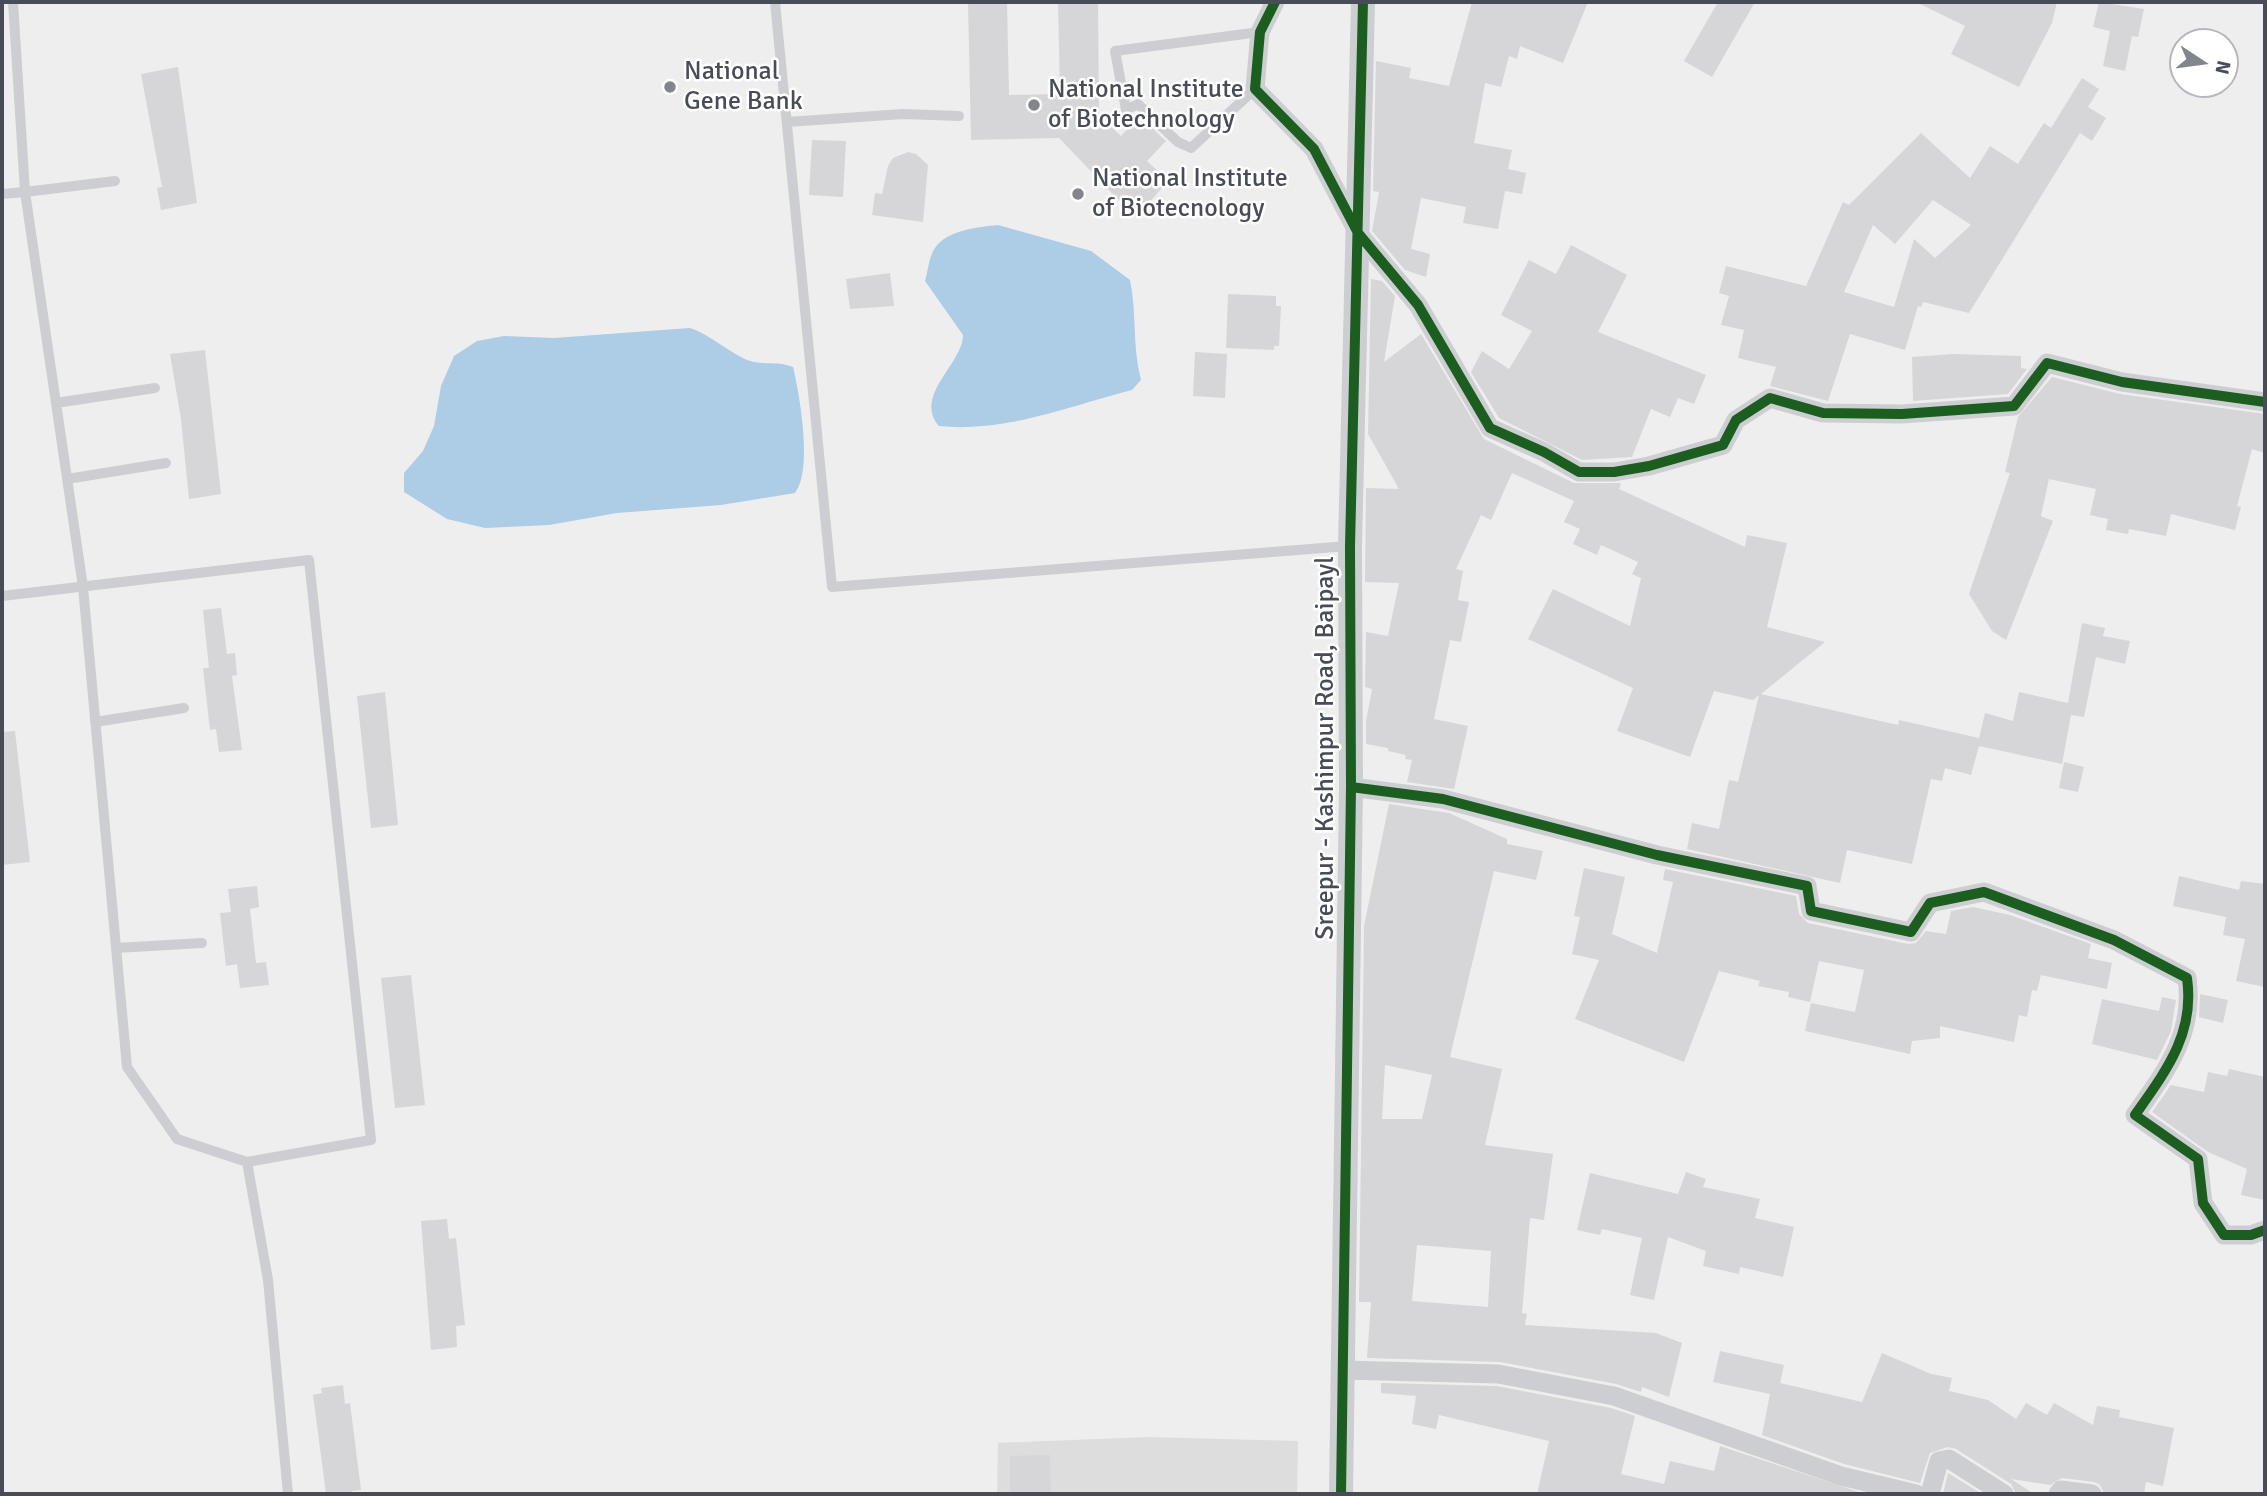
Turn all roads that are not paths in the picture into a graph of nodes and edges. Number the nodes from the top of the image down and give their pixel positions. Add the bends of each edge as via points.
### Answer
1 (13, 2) edge
2 (775, 2) edge
3 (1275, 2) edge
4 (1363, 2) edge
5 (1260, 33) junction
6 (1255, 89) junction
7 (959, 116) dead end
8 (787, 122) junction
9 (115, 181) dead end
10 (25, 192) junction
11 (2, 194) edge
12 (1358, 233) junction
13 (155, 388) dead end
14 (2265, 402) edge
15 (56, 403) junction
16 (166, 463) dead end
17 (67, 479) junction
18 (1350, 546) junction
19 (83, 587) junction
20 (2, 596) edge
21 (184, 708) dead end
22 (95, 722) junction
23 (1350, 787) junction
24 (202, 943) dead end
25 (116, 948) junction
26 (247, 1162) junction
27 (2265, 1230) edge
28 (1343, 1370) junction
29 (288, 1494) edge
30 (1341, 1494) edge
31 (1916, 1494) edge
32 (1930, 1494) edge
33 (2004, 1494) edge
34 (2058, 1494) edge
35 (2092, 1494) edge

1 - 10 lane
2 - 8 lane
3 - 5 street
4 - 12 street, Sreepur - Kashimpur Road, Baipayl
5 - 6 street
5 - 6 lane via 1115,51 1126,110 1138,104 1178,142 1191,148
6 - 12 street via 1314,149
7 - 8 lane via 903,114
8 - 18 lane via 832,587
9 - 10 lane
10 - 11 lane
10 - 15 lane
12 - 14 street via 1418,305 1490,428 1579,472 1650,466 1723,445 1736,419 1770,398 1823,413 1902,414 2014,406 2047,363 2122,382
12 - 18 street, Sreepur - Kashimpur Road, Baipayl
13 - 15 lane
15 - 17 lane
16 - 17 lane
17 - 19 lane
18 - 23 street, Sreepur - Kashimpur Road, Baipayl
19 - 20 lane
19 - 22 lane
19 - 26 lane via 309,560 371,1140
21 - 22 lane
22 - 25 lane
23 - 27 street via 1443,799 1657,855 1807,886 1811,911 1911,932 1930,903 1984,892 2114,940 2187,978 2191,1003 2175,1059 2135,1115 2198,1159 2203,1203 2224,1235
23 - 28 street, Sreepur - Kashimpur Road, Baipayl
24 - 25 lane
25 - 26 lane via 127,1067 177,1139
26 - 29 lane via 268,1280
28 - 30 street, Sreepur - Kashimpur Road, Baipayl
28 - 31 street via 1498,1374 1614,1396 1841,1476
32 - 33 street via 1939,1461 1949,1460
34 - 35 street via 2061,1490

